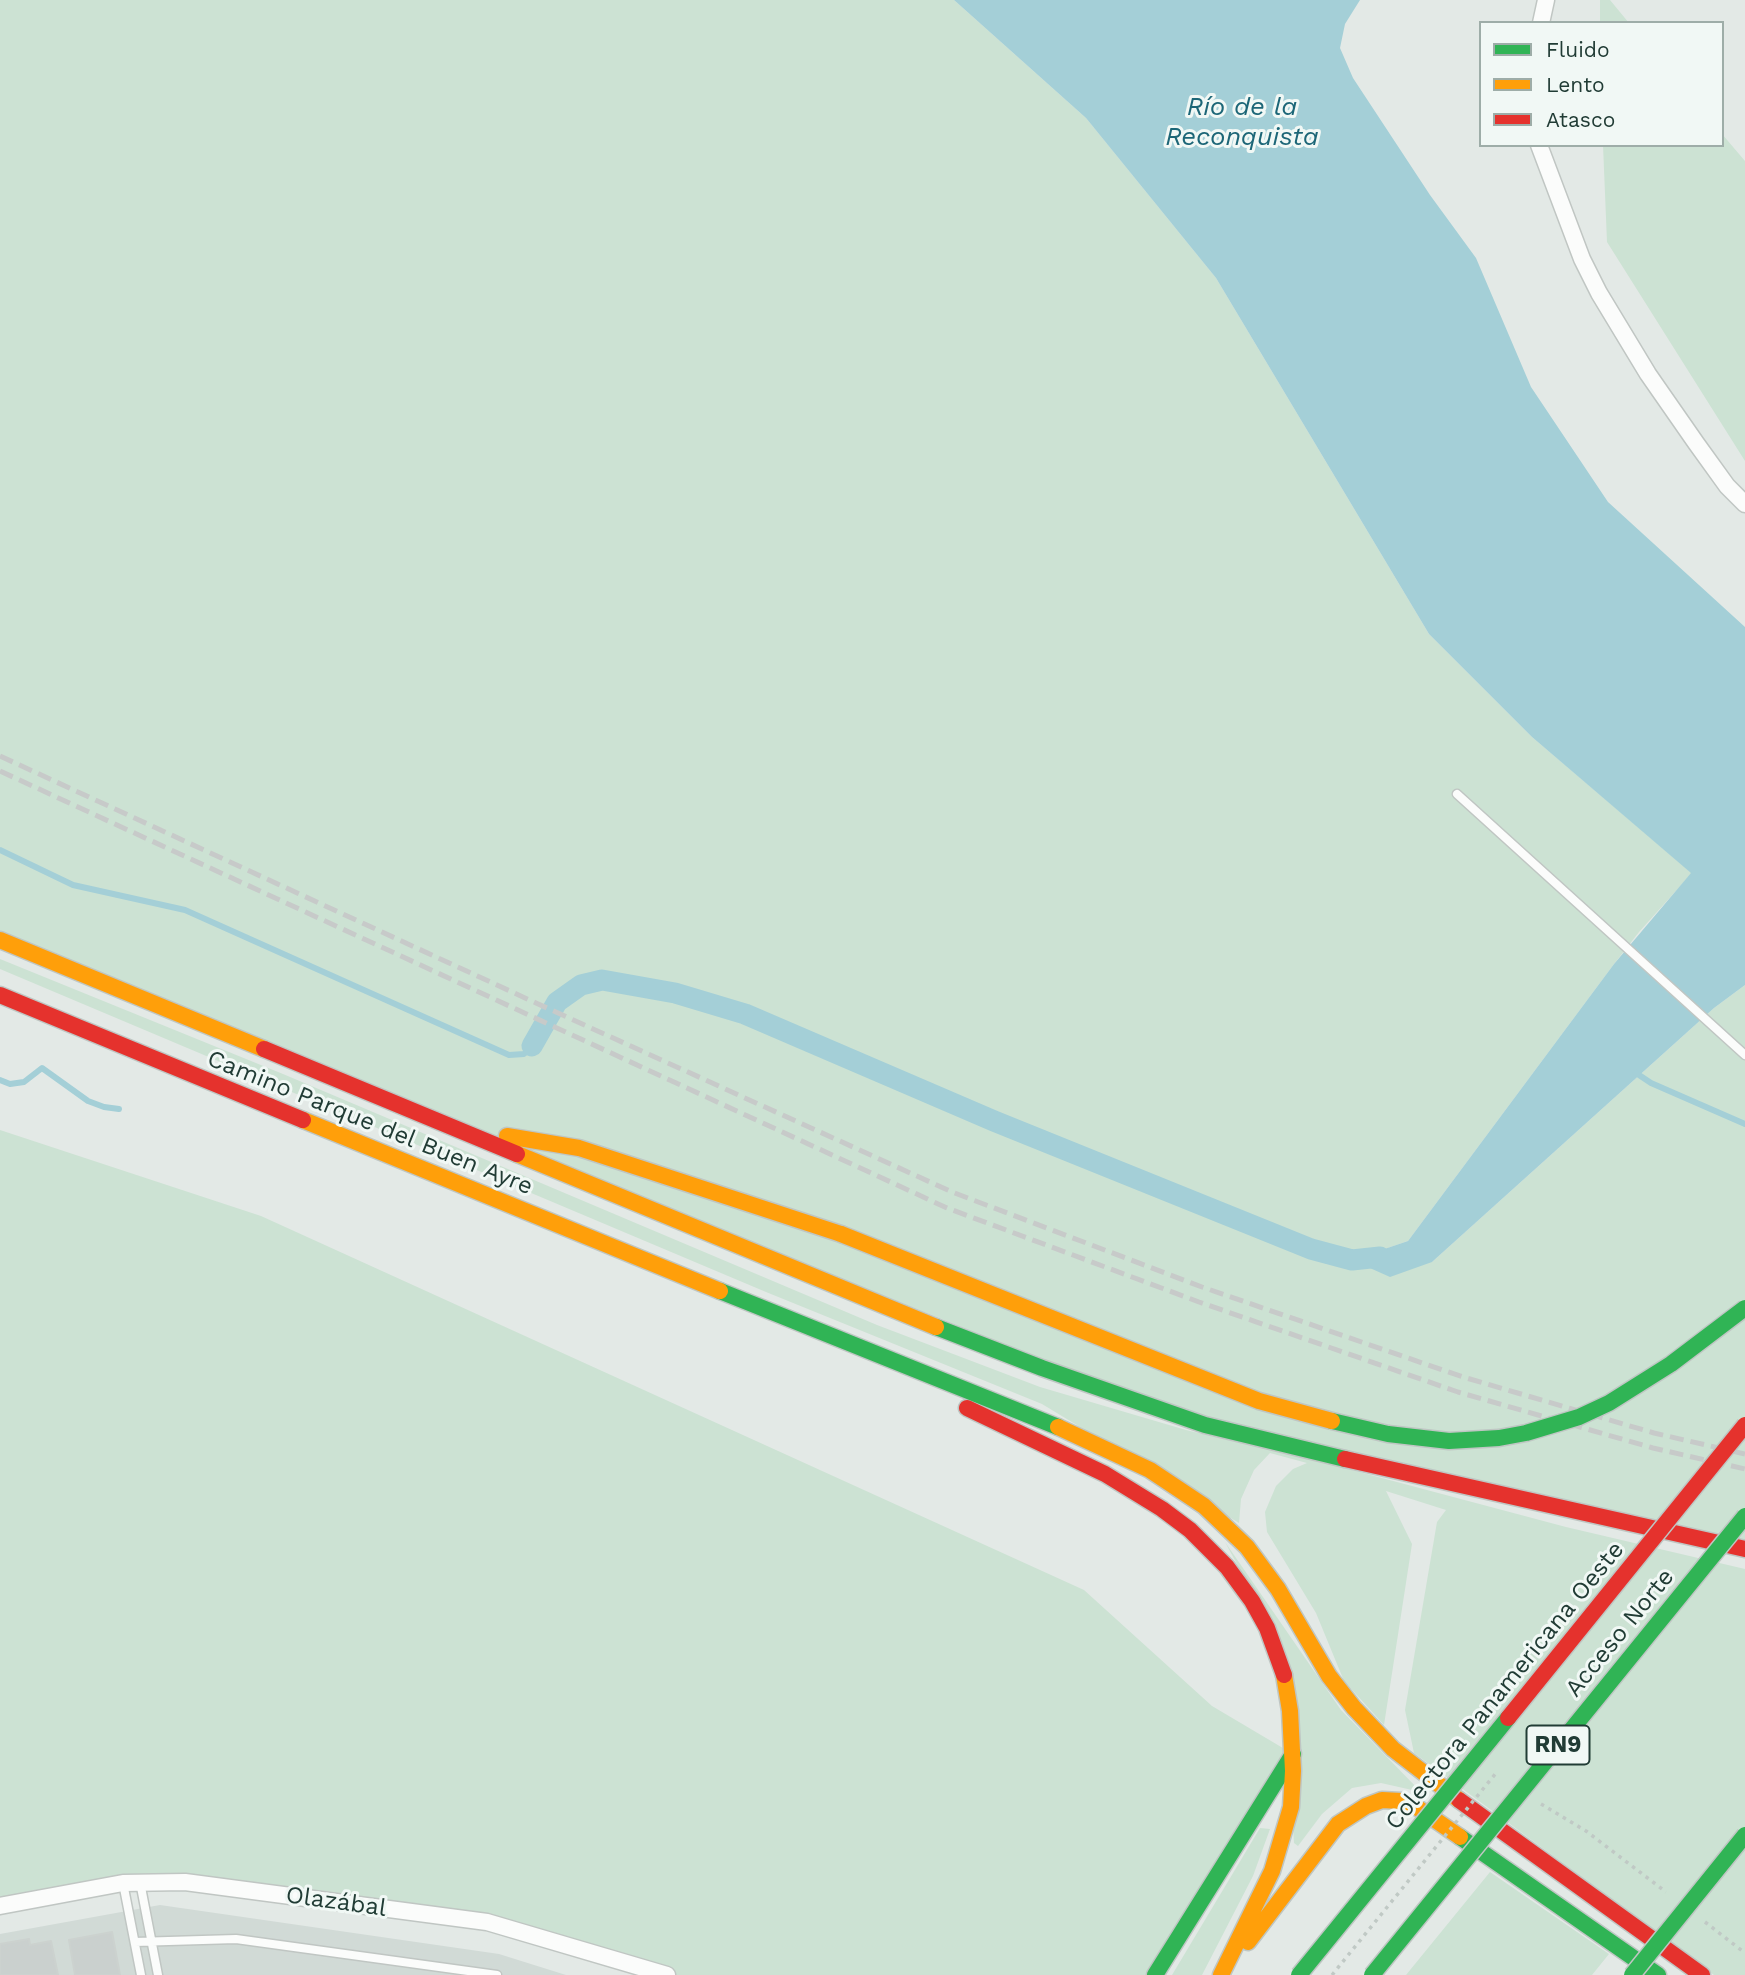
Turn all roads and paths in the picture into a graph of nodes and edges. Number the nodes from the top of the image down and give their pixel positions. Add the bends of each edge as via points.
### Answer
1 (1546, 0) edge
2 (1541, 21) edge
3 (1540, 147) edge
4 (1745, 504) edge
5 (1457, 794) dead end
6 (0, 940) edge
7 (0, 995) edge
8 (0, 1001) edge
9 (37, 1011) junction
10 (1745, 1055) edge
11 (458, 1128) junction
12 (723, 1292) junction
13 (1745, 1308) edge
14 (1745, 1424) edge
15 (1745, 1516) edge
16 (1745, 1549) edge
17 (1293, 1754) junction
18 (1486, 1769) dead end
19 (1541, 1804) dead end
20 (1745, 1835) edge
21 (123, 1882) junction
22 (140, 1882) junction
23 (1671, 1896) dead end
24 (0, 1906) edge
25 (1703, 1920) dead end
26 (151, 1940) junction
27 (135, 1942) junction
28 (1745, 1953) edge
29 (141, 1975) edge
30 (158, 1975) edge
31 (496, 1975) edge
32 (667, 1975) edge
33 (1155, 1975) edge
34 (1222, 1975) edge
35 (1299, 1975) edge
36 (1332, 1975) edge
37 (1372, 1975) edge
38 (1632, 1975) edge
39 (1658, 1975) edge
40 (1702, 1975) edge

1 - 2 street
3 - 4 street via 1599,293 1648,374 1727,486
5 - 10 lane
6 - 11 main road, Camino Parque del Buen Ayre
7 - 9 main road, Camino Parque del Buen Ayre
8 - 9 main road
9 - 12 main road, Camino Parque del Buen Ayre
11 - 13 main road, bridge via 579,1148 841,1234 1259,1401 1388,1434 1449,1441 1513,1436 1579,1417 1660,1371
11 - 16 main road via 970,1341 1205,1425
12 - 17 main road via 1105,1474 1190,1530 1241,1584 1267,1628 1282,1666
12 - 40 main road via 1071,1431 1183,1490 1247,1546 1329,1676 1393,1749
14 - 35 main road, Colectora Panamericana Oeste, bridge
15 - 37 main road, Acceso Norte / RN9, bridge
17 - 33 main road
17 - 34 main road via 1283,1840
18 - 36 path, bridge via 1497,1774
19 - 23 path via 1586,1831
20 - 38 main road, bridge
21 - 22 street, Olazábal
21 - 24 street, Olazábal
21 - 27 lane
22 - 26 lane
22 - 32 street, Olazábal via 185,1882 487,1922
25 - 28 path
26 - 27 lane
26 - 30 lane
26 - 31 lane via 236,1939
27 - 29 lane
34 - 39 main road via 1332,1831 1366,1806 1391,1800 1418,1808

